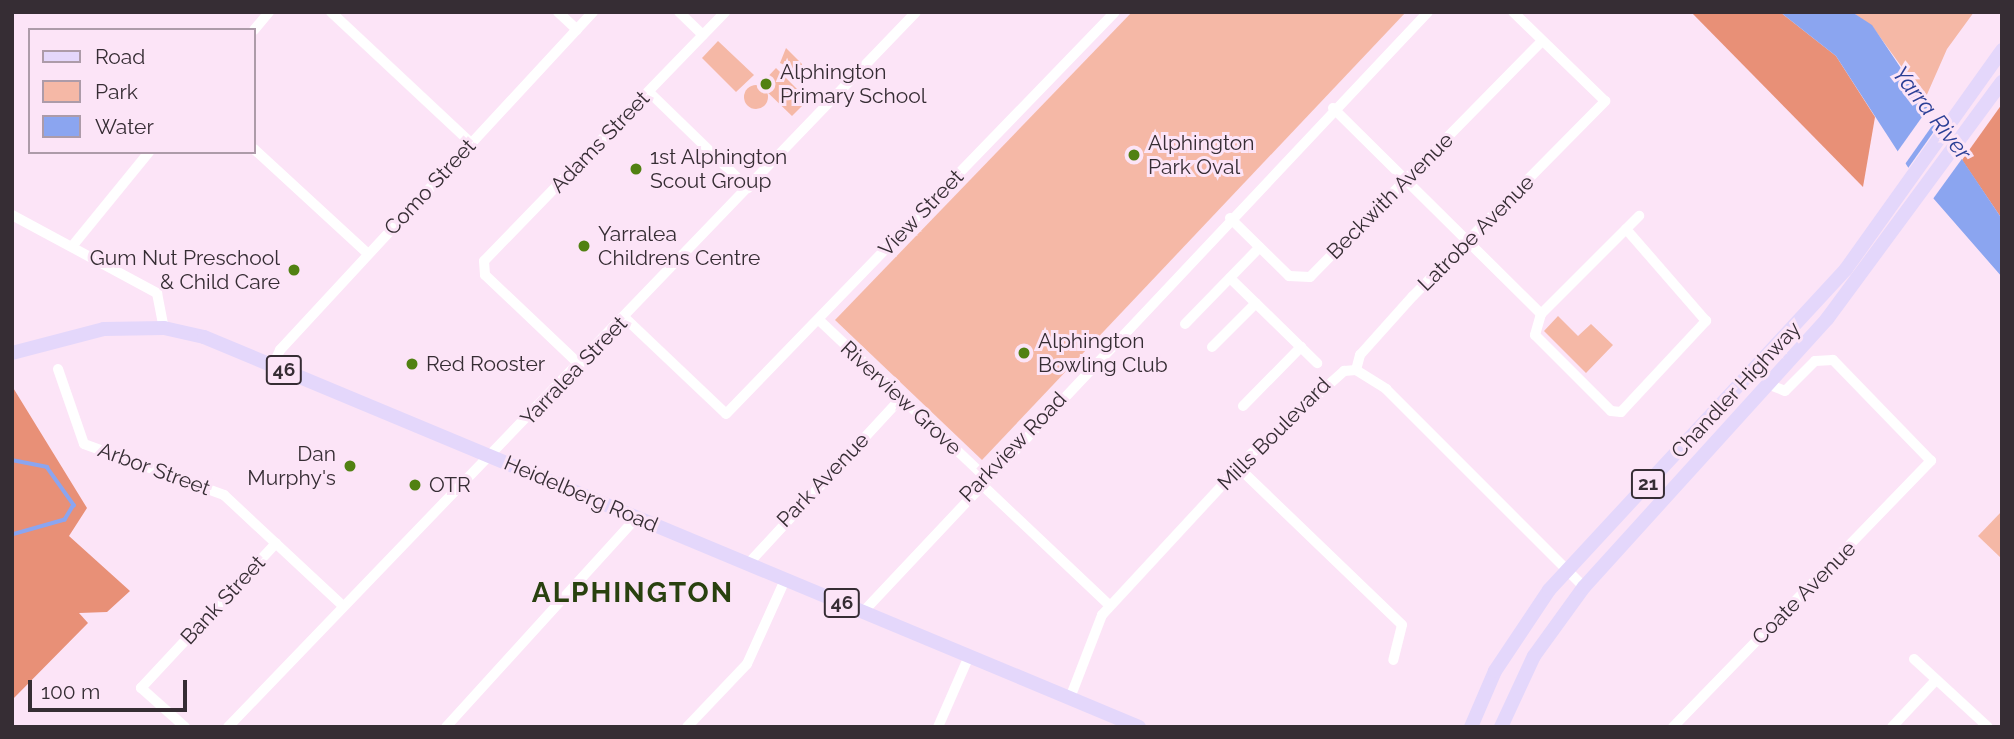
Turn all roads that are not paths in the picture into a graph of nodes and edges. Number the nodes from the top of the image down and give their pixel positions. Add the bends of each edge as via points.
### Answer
1 (269, 12) edge
2 (331, 12) edge
3 (558, 12) edge
4 (593, 12) edge
5 (679, 12) edge
6 (725, 12) edge
7 (916, 12) edge
8 (1115, 12) edge
9 (1428, 12) edge
10 (1513, 12) edge
11 (256, 28) edge
12 (577, 30) junction
13 (703, 35) junction
14 (1542, 41) junction
15 (2002, 50) edge
16 (2002, 82) edge
17 (649, 92) junction
18 (1333, 108) junction
19 (471, 143) junction
20 (256, 151) edge
21 (147, 154) edge
22 (1406, 181) junction
23 (748, 188) junction
24 (12, 215) edge
25 (1639, 216) dead end
26 (1230, 218) junction
27 (1626, 229) junction
28 (1469, 243) junction
29 (74, 244) junction
30 (1260, 247) junction
31 (368, 254) junction
32 (1230, 278) junction
33 (1256, 303) junction
34 (1541, 314) junction
35 (625, 318) junction
36 (819, 320) junction
37 (1185, 324) dead end
38 (164, 328) junction
39 (1301, 347) junction
40 (1212, 348) dead end
41 (12, 353) edge
42 (1317, 363) dead end
43 (273, 365) junction
44 (580, 365) junction
45 (58, 369) dead end
46 (1356, 370) junction
47 (1768, 384) junction
48 (901, 398) junction
49 (1243, 405) dead end
50 (492, 456) junction
51 (1238, 468) junction
52 (981, 479) junction
53 (636, 518) junction
54 (276, 543) junction
55 (748, 564) junction
56 (1566, 570) junction
57 (785, 580) junction
58 (1584, 587) junction
59 (343, 606) junction
60 (1111, 606) junction
61 (863, 612) junction
62 (969, 656) junction
63 (1914, 659) dead end
64 (1393, 660) dead end
65 (1936, 680) junction
66 (1070, 698) junction
67 (185, 727) edge
68 (228, 727) edge
69 (446, 727) edge
70 (687, 727) edge
71 (938, 727) edge
72 (1139, 727) edge
73 (1471, 727) edge
74 (1501, 727) edge
75 (1673, 727) edge
76 (1892, 727) edge
77 (1988, 727) edge

1 - 11 street
2 - 19 street
3 - 12 street
4 - 12 street, Como Street
5 - 13 street
6 - 13 street, Adams Street
7 - 23 street, Yarralea Street
8 - 36 street, View Street
9 - 18 street, Parkview Road
10 - 14 street
12 - 19 street, Como Street
13 - 17 street, Adams Street
14 - 22 street, Beckwith Avenue
14 - 28 street, Latrobe Avenue via 1605,101
15 - 56 main road, Chandler Highway / 21 via 1872,234 1801,321
16 - 47 main road, Chandler Highway / 21 via 1882,249
17 - 23 street
17 - 44 street, Adams Street via 484,261 485,275
18 - 22 street
18 - 26 street, Parkview Road
19 - 31 street, Como Street
20 - 31 street
21 - 29 street
22 - 28 street
22 - 30 street, Beckwith Avenue via 1310,277 1289,276
23 - 35 street, Yarralea Street
24 - 29 street
25 - 27 street
26 - 30 street, Beckwith Avenue
26 - 52 street, Parkview Road
27 - 34 street
27 - 34 street via 1706,321 1621,412 1611,411 1535,335
28 - 34 street
28 - 46 street, Latrobe Avenue via 1360,355
29 - 38 street via 157,292
30 - 32 street
31 - 43 street, Como Street
32 - 33 street
32 - 37 street
33 - 39 street
33 - 40 street
35 - 36 street, View Street via 726,414
35 - 44 street, Yarralea Street
36 - 48 street, Riverview Grove
38 - 41 main road, Heidelberg Road / 46 via 104,329
38 - 43 main road, Heidelberg Road / 46
39 - 42 street
39 - 49 street
43 - 50 main road, Heidelberg Road / 46
44 - 50 street, Yarralea Street
45 - 54 street, Arbor Street via 85,444 219,492
46 - 51 street, Mills Boulevard via 1332,376
46 - 56 street, Mills Boulevard via 1386,389
47 - 58 main road, Chandler Highway / 21
47 - 75 street, Coate Avenue via 1781,395 1818,359 1839,363 1931,457
48 - 52 street, Riverview Grove
48 - 55 street, Park Avenue
50 - 53 main road, Heidelberg Road / 46
50 - 59 street, Yarralea Street
51 - 60 street, Mills Boulevard
51 - 64 street via 1402,625
52 - 60 street, Riverview Grove
52 - 61 street, Parkview Road
53 - 55 main road, Heidelberg Road / 46
53 - 69 street
54 - 59 street, Arbor Street
54 - 67 street, Bank Street via 141,688
55 - 57 main road, Heidelberg Road / 46
56 - 58 street, Mills Boulevard
56 - 73 main road, Chandler Highway / 21 via 1507,650
57 - 61 main road, Heidelberg Road / 46
57 - 70 street via 747,664
58 - 74 main road, Chandler Highway / 21 via 1534,656
59 - 68 street, Yarralea Street
60 - 66 street, Mills Boulevard
61 - 62 main road, Heidelberg Road / 46
62 - 66 main road, Heidelberg Road / 46
62 - 71 street
63 - 65 street
65 - 76 street
65 - 77 street
66 - 72 main road, Heidelberg Road / 46

